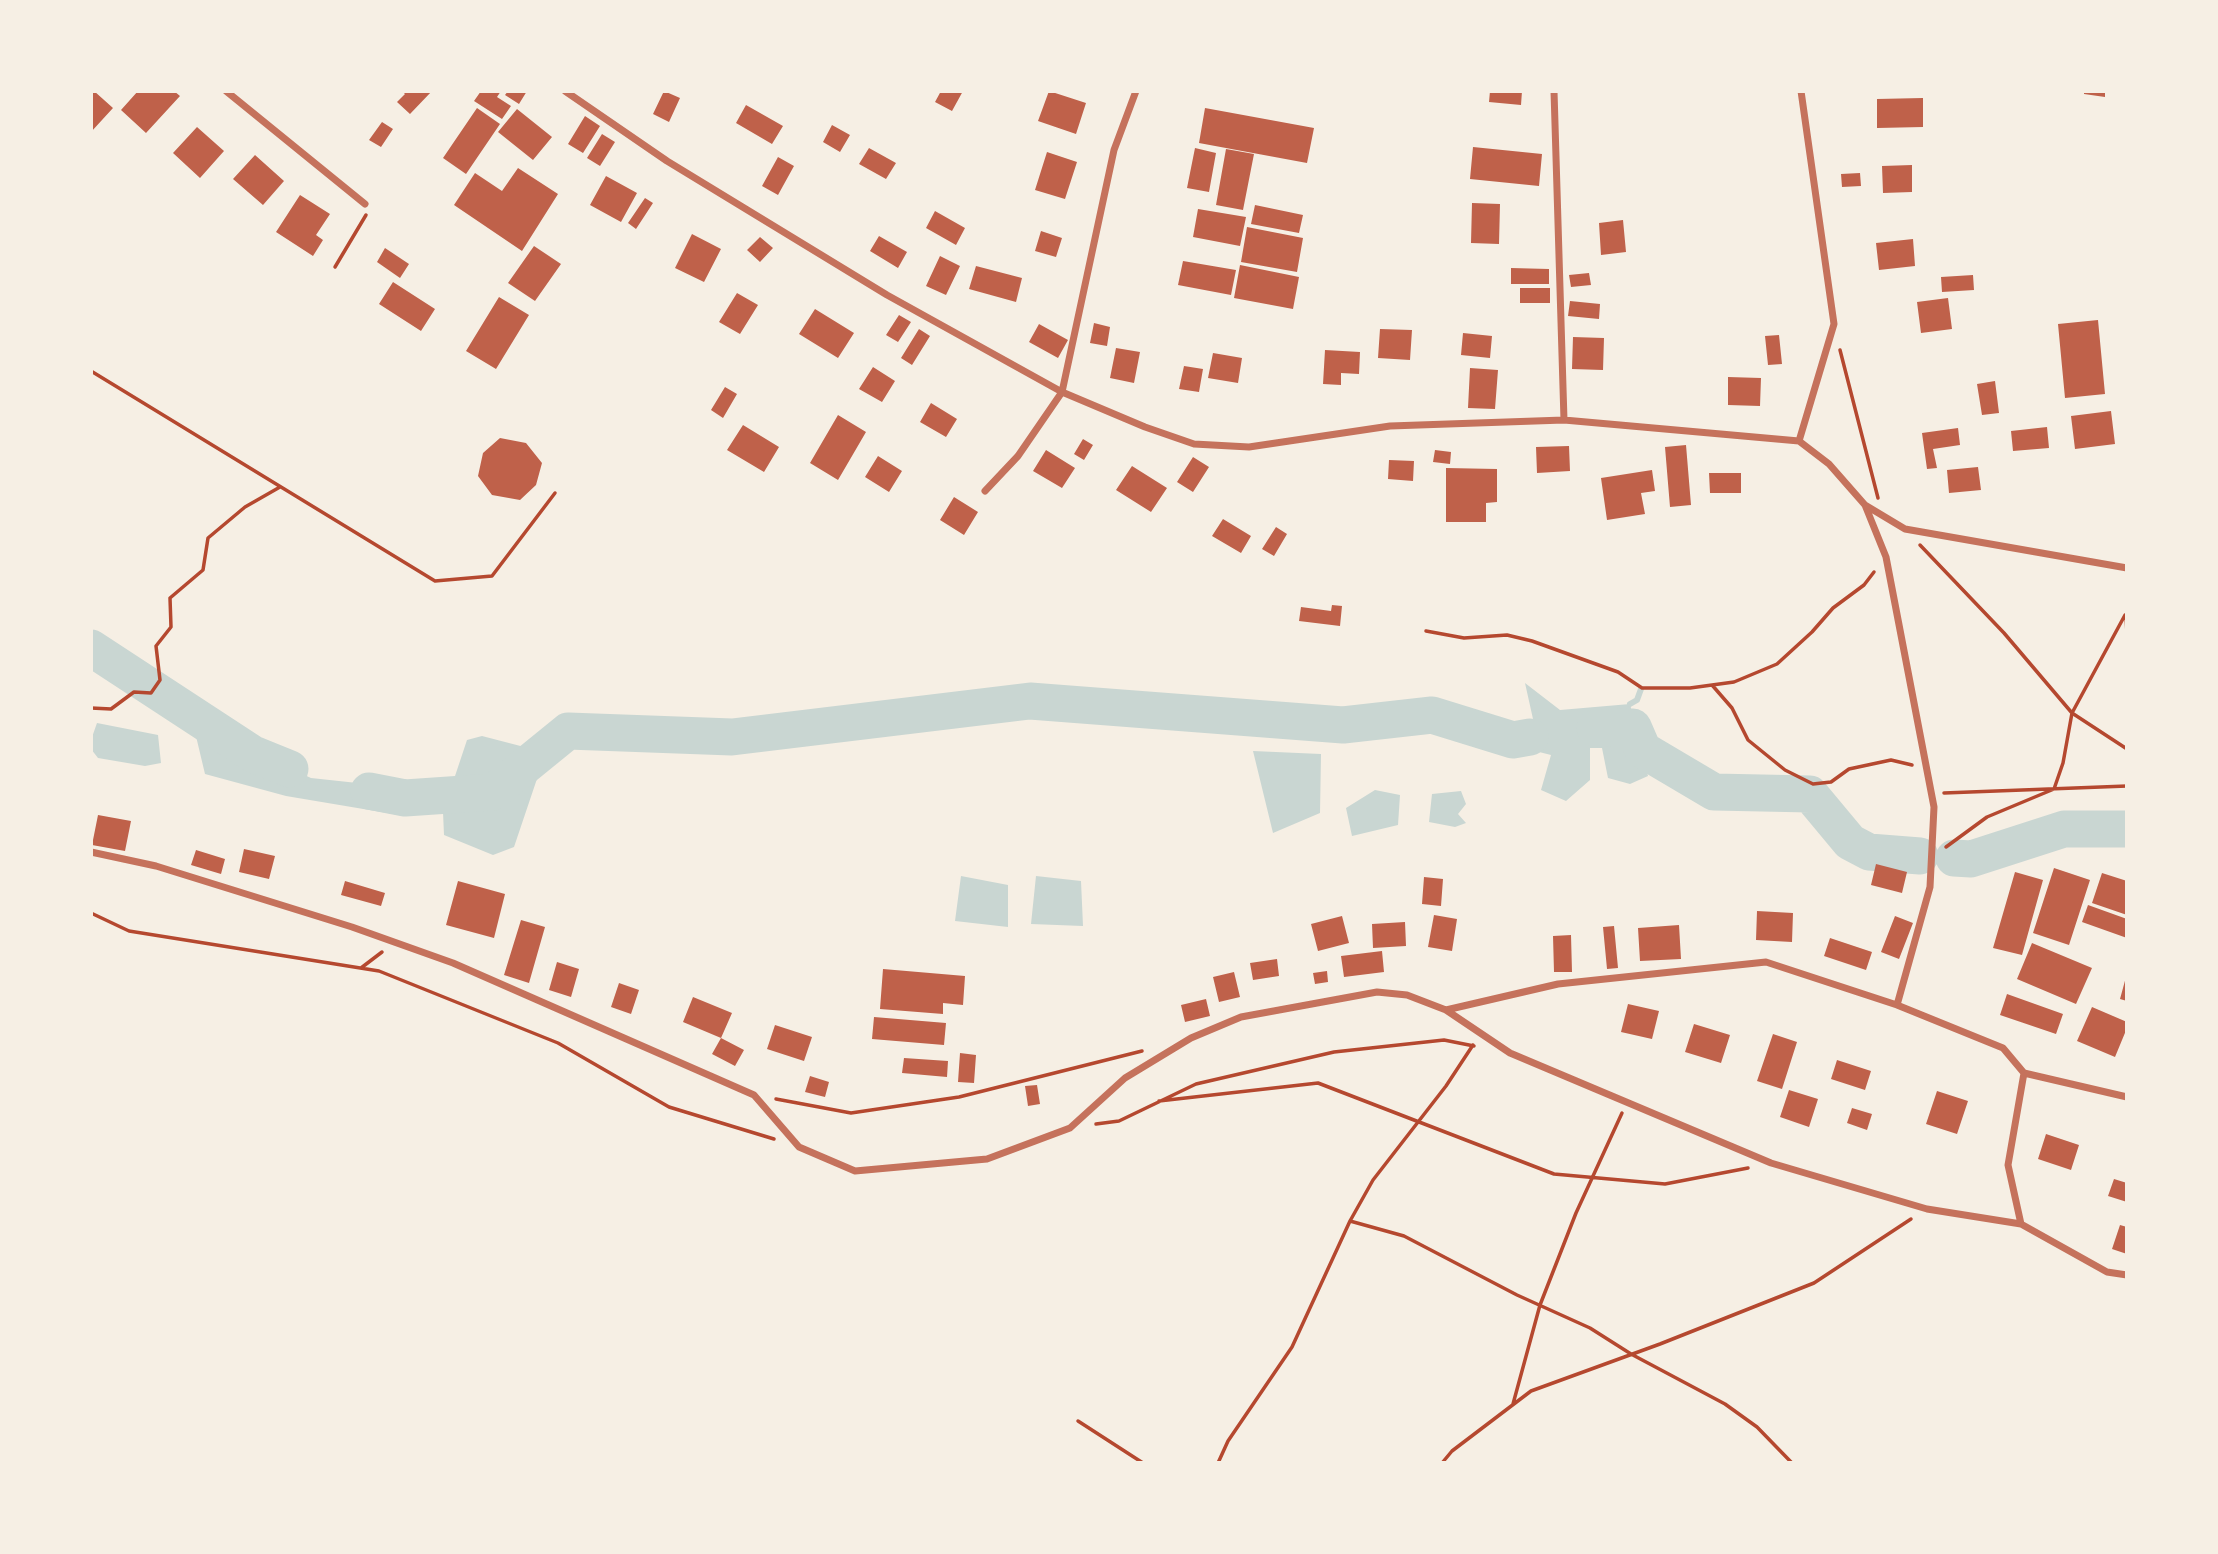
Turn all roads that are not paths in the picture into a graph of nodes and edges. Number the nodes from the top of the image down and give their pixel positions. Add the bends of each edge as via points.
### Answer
1 (226, 91) edge
2 (565, 91) edge
3 (1136, 91) edge
4 (1554, 91) edge
5 (1801, 91) edge
6 (365, 204) road end
7 (1062, 392) junction
8 (1564, 419) junction
9 (1799, 441) junction
10 (985, 491) dead end
11 (1865, 505) junction
12 (2127, 568) edge
13 (91, 852) edge
14 (1897, 1005) junction
15 (1446, 1010) junction
16 (2024, 1073) junction
17 (2127, 1097) edge
18 (2021, 1223) junction
19 (2127, 1275) edge

1 - 6 street
2 - 7 street via 667,161 887,295
3 - 7 street via 1114,150
4 - 8 street
5 - 9 street via 1834,324
7 - 8 street via 1194,444 1249,447 1390,426
7 - 10 street via 1018,456
8 - 9 street
9 - 11 street via 1829,464
11 - 12 street via 1905,529
11 - 14 street via 1886,557 1934,807 1930,887
13 - 15 street via 156,866 453,963 754,1095 799,1147 855,1171 986,1159 1070,1128 1125,1078 1191,1038 1241,1017 1377,992 1407,995
14 - 15 street via 1766,962 1558,984
14 - 16 street via 2003,1048
15 - 18 street via 1510,1054 1771,1163 1927,1209
16 - 17 street
16 - 18 street via 2008,1165
18 - 19 street via 2106,1272

